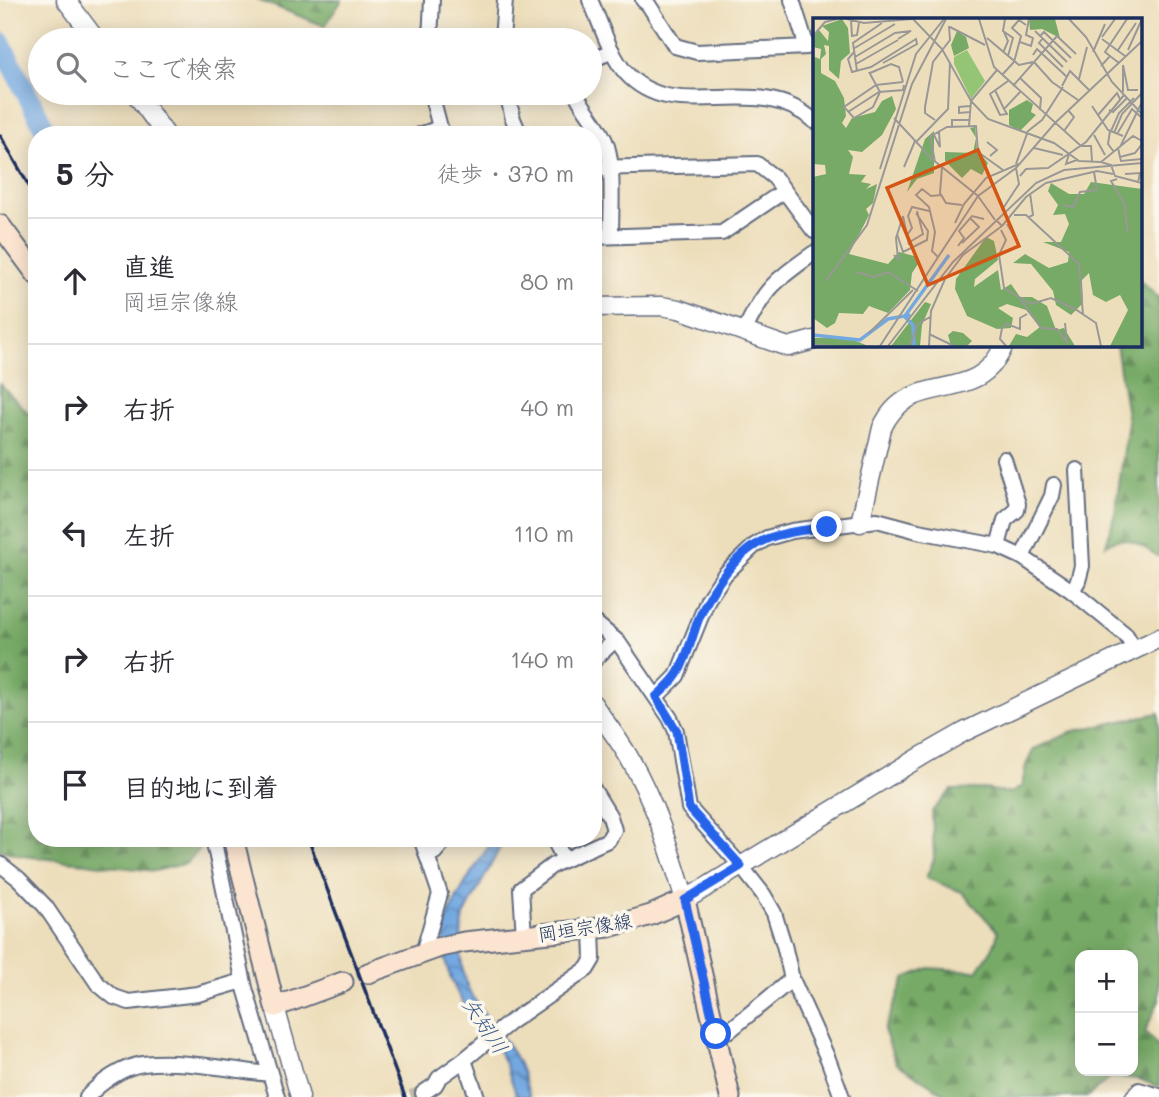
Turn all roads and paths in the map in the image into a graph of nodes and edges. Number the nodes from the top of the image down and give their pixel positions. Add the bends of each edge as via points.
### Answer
1 (66, 0) edge
2 (432, 0) edge
3 (505, 0) edge
4 (591, 0) edge
5 (643, 0) edge
6 (792, 0) edge
7 (87, 28) edge
8 (431, 28) edge
9 (503, 28) edge
10 (612, 51) junction
11 (602, 56) edge
12 (144, 105) edge
13 (434, 105) edge
14 (510, 105) edge
15 (582, 105) edge
16 (813, 120) edge
17 (159, 126) edge
18 (439, 126) edge
19 (516, 126) edge
20 (597, 126) edge
21 (602, 133) edge
22 (602, 167) edge
23 (610, 167) junction
24 (784, 191) junction
25 (0, 225) edge
26 (813, 230) edge
27 (602, 236) edge
28 (611, 236) junction
29 (813, 254) edge
30 (28, 263) edge
31 (602, 307) edge
32 (744, 332) junction
33 (813, 340) edge
34 (1003, 346) edge
35 (1004, 459) dead end
36 (1077, 470) dead end
37 (1054, 485) dead end
38 (860, 523) junction
39 (998, 546) junction
40 (1022, 557) junction
41 (1072, 591) junction
42 (602, 629) edge
43 (1159, 638) edge
44 (615, 640) junction
45 (1135, 650) junction
46 (602, 652) edge
47 (656, 697) junction
48 (602, 717) edge
49 (602, 804) edge
50 (602, 843) edge
51 (215, 847) edge
52 (235, 847) edge
53 (424, 847) edge
54 (439, 847) edge
55 (558, 847) edge
56 (592, 847) edge
57 (427, 856) junction
58 (564, 859) junction
59 (0, 864) edge
60 (741, 866) junction
61 (685, 900) junction
62 (592, 930) junction
63 (524, 937) junction
64 (431, 950) junction
65 (368, 973) dead end
66 (792, 979) junction
67 (243, 981) junction
68 (343, 982) dead end
69 (275, 1007) junction
70 (716, 1034) junction
71 (464, 1060) junction
72 (269, 1074) junction
73 (432, 1092) edge
74 (88, 1097) edge
75 (277, 1097) edge
76 (300, 1097) edge
77 (477, 1097) edge
78 (730, 1097) edge
79 (842, 1097) edge
80 (1133, 1097) edge
81 (1159, 1097) edge

1 - 7 street
2 - 8 street
3 - 9 street
4 - 10 street
5 - 6 street via 675,46 697,52 807,47
10 - 11 street
10 - 16 street via 642,87 663,96 771,99
12 - 17 street
13 - 18 street
14 - 19 street
15 - 20 street
21 - 23 street
22 - 23 street
23 - 24 street via 757,164
23 - 28 street
24 - 26 street
24 - 28 street via 722,233
25 - 30 main road
27 - 28 street
29 - 32 street via 766,291
31 - 32 street via 680,309
32 - 33 street via 788,347
34 - 38 street via 984,374 908,396 887,416
35 - 39 street via 1018,503 1005,520
36 - 41 street via 1082,566
37 - 40 street
38 - 39 street via 877,520
38 - 47 street via 792,531 754,546 725,574 708,599 677,676
39 - 40 street
40 - 41 street
41 - 45 street via 1126,635
42 - 44 street
43 - 45 street
44 - 46 street
44 - 47 street
45 - 60 street via 964,733
47 - 60 street via 677,731 689,808
48 - 61 street via 642,782
49 - 50 street via 614,830
51 - 67 street
52 - 69 main road
53 - 57 street
54 - 57 street
55 - 58 street
56 - 58 street
57 - 64 street via 440,894
58 - 63 street via 521,889
59 - 67 street via 45,906 98,984 114,997 129,1002 198,994
60 - 61 street
60 - 66 street via 774,913
61 - 62 main road, 岡垣宗像線 via 650,915
61 - 70 main road
62 - 63 main road, 岡垣宗像線
62 - 71 street via 593,960 587,969
63 - 64 main road, 岡垣宗像線
64 - 65 main road, 岡垣宗像線
66 - 70 street via 730,1030
66 - 79 street
67 - 72 street
68 - 69 main road
69 - 76 street
70 - 78 main road
71 - 73 street via 439,1078
71 - 77 street
72 - 74 street via 142,1064 97,1086
72 - 75 street
80 - 81 street via 1139,1090

